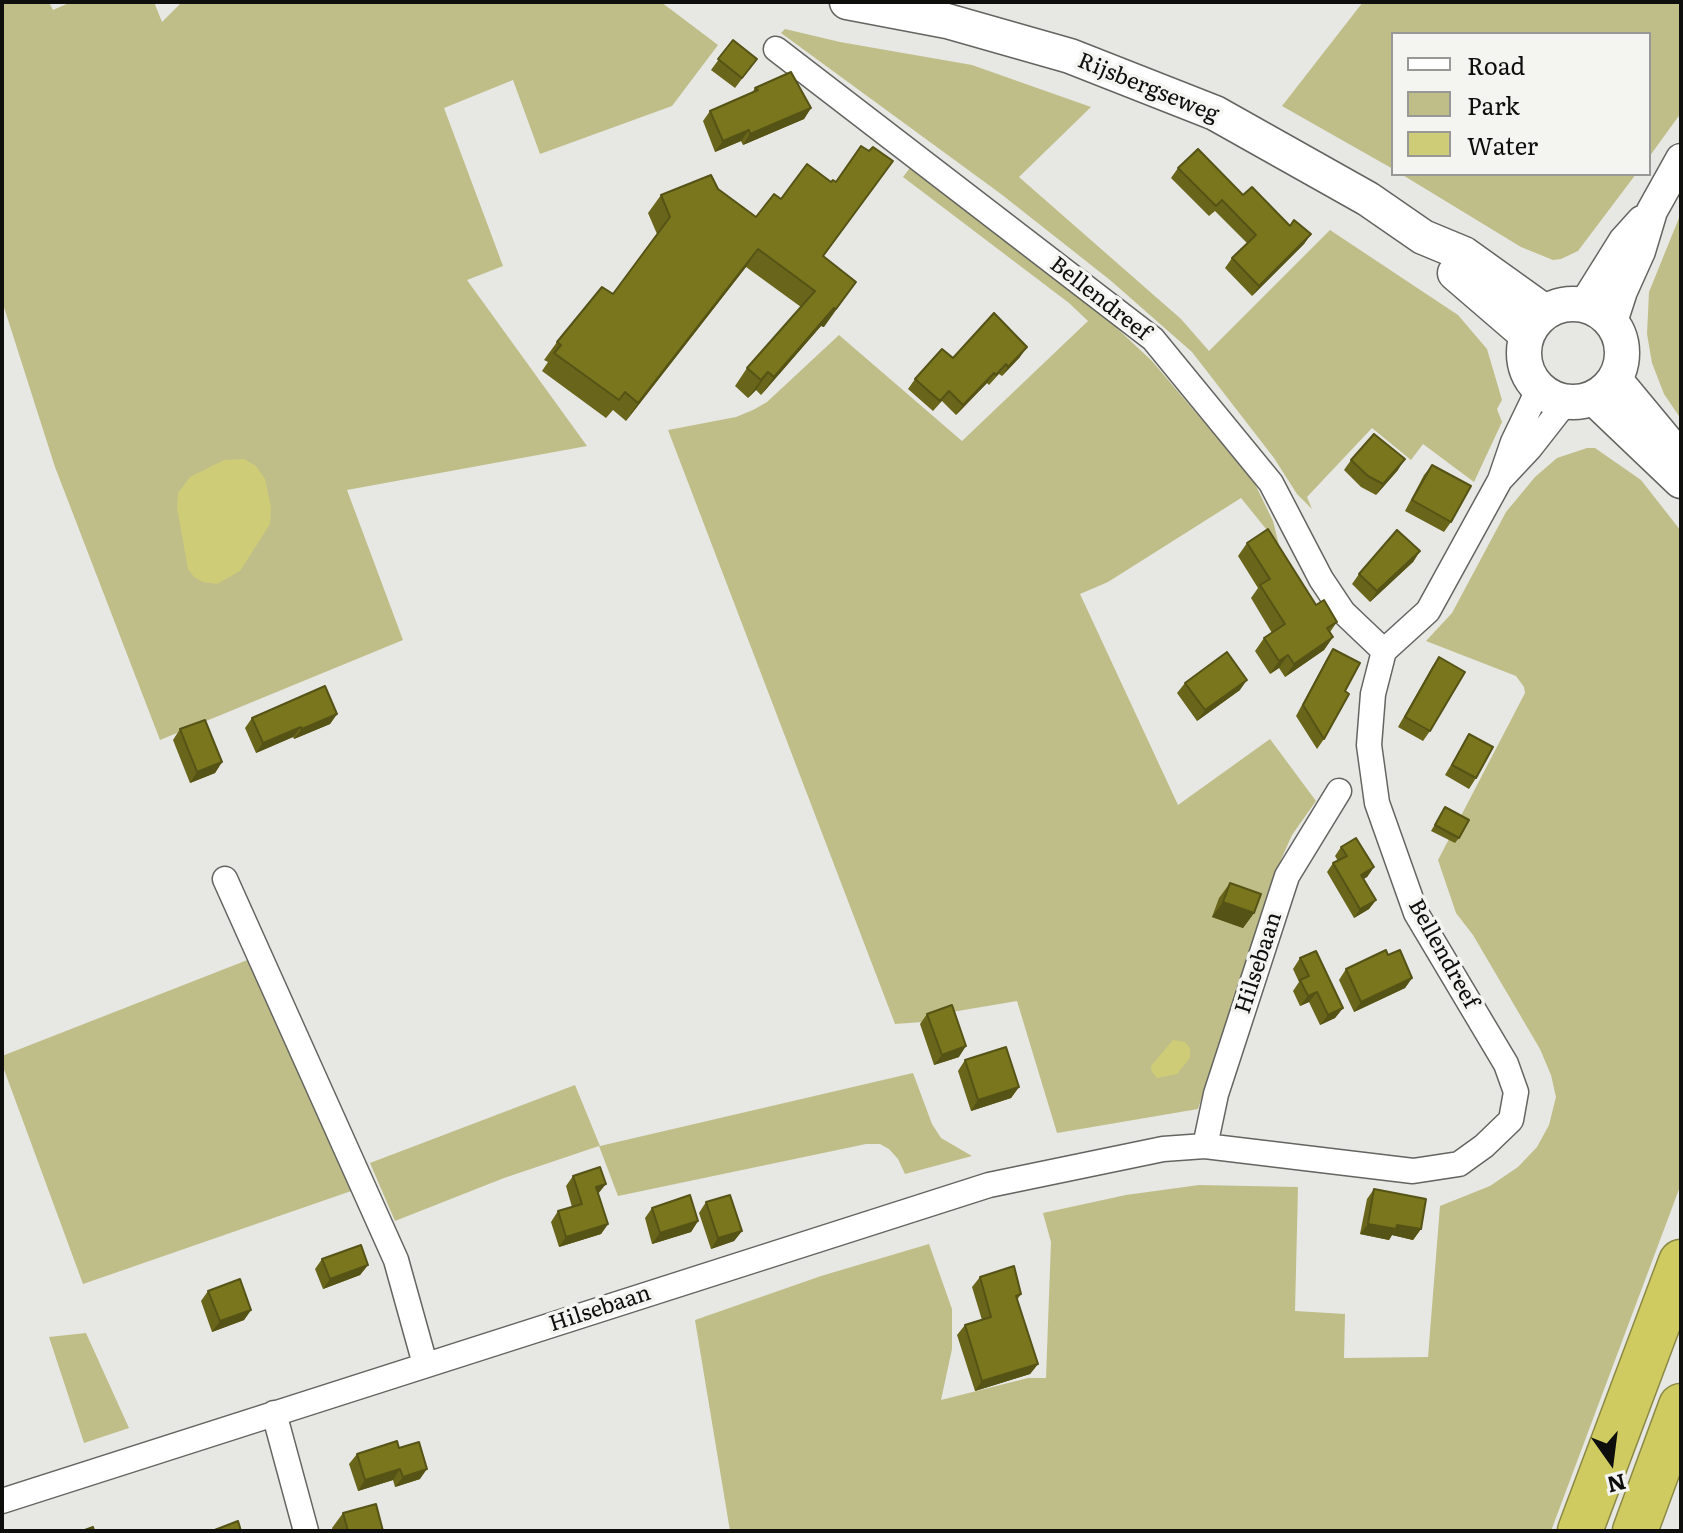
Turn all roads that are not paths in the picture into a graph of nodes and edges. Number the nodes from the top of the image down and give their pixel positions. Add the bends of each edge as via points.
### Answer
1 (847, 2) edge
2 (776, 49) dead end
3 (1681, 159) edge
4 (1598, 313) junction
5 (1536, 324) junction
6 (1578, 392) junction
7 (1681, 463) edge
8 (1681, 481) edge
9 (1384, 651) junction
10 (1339, 791) dead end
11 (225, 879) dead end
12 (1205, 1146) junction
13 (1484, 1146) joint
14 (1681, 1262) edge
15 (425, 1364) junction
16 (1681, 1406) edge
17 (274, 1413) junction
18 (2, 1501) edge
19 (306, 1531) edge
20 (1580, 1531) edge
21 (1635, 1531) edge

1 - 5 main road, Rijsbergseweg via 947,21 1070,56 1215,113 1368,199 1423,237 1452,270
2 - 9 street, Bellendreef via 1153,339 1271,483 1343,612
3 - 4 street via 1652,211 1622,291
4 - 5 main road via 1571,303
4 - 6 main road via 1619,335 1621,366
5 - 6 main road via 1524,363 1530,377
6 - 7 main road via 1642,409
6 - 8 main road
6 - 9 street via 1513,442 1500,480 1428,611
9 - 13 street, Bellendreef via 1373,694 1369,745 1377,803 1416,913 1506,1064 1516,1092 1511,1120
10 - 12 street, Hilsebaan via 1287,876 1216,1094
11 - 15 street via 396,1260
12 - 13 street, Hilsebaan via 1413,1171 1459,1164
12 - 15 street, Hilsebaan via 1163,1149 989,1185
14 - 20 highway
15 - 17 street, Hilsebaan
16 - 21 highway
17 - 18 street, Hilsebaan
17 - 19 street

